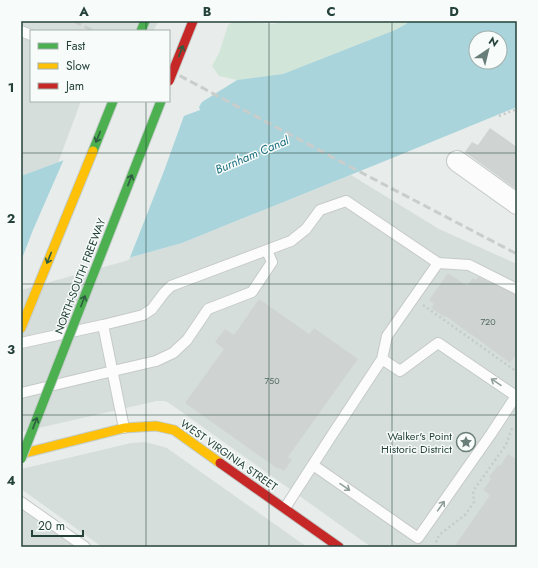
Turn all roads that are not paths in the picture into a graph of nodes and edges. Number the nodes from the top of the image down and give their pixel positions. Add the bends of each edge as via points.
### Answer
1 (193, 21) edge
2 (170, 78) edge
3 (112, 102) edge
4 (161, 102) edge
5 (457, 161) dead end
6 (517, 204) edge
7 (268, 251) junction
8 (438, 263) junction
9 (517, 289) edge
10 (103, 325) junction
11 (21, 328) edge
12 (21, 344) edge
13 (382, 359) junction
14 (113, 370) junction
15 (21, 393) edge
16 (124, 428) junction
17 (21, 454) edge
18 (21, 459) edge
19 (313, 465) junction
20 (21, 502) edge
21 (285, 508) junction
22 (85, 547) edge
23 (339, 547) edge

2 -> 1 main road, bridge
3 -> 11 main road
18 -> 4 main road, NORTH-SOUTH FREEWAY, bridge
5 - 6 street
7 - 8 lane via 291,241 306,229 320,210 346,201
7 - 10 lane via 171,286 152,309 143,315
7 - 14 lane via 272,262 252,292 208,309 187,340 173,353 156,361
8 - 9 lane via 468,265
8 - 13 lane via 387,336
10 - 12 lane
10 - 14 lane
13 - 19 lane
19 -> 13 lane via 418,538 516,396 438,343 400,371
14 - 15 lane
14 - 16 lane
16 - 17 main road, WEST VIRGINIA STREET
16 - 21 main road, WEST VIRGINIA STREET via 156,426 174,430
19 - 21 lane
20 - 22 lane
21 - 23 main road, WEST VIRGINIA STREET

